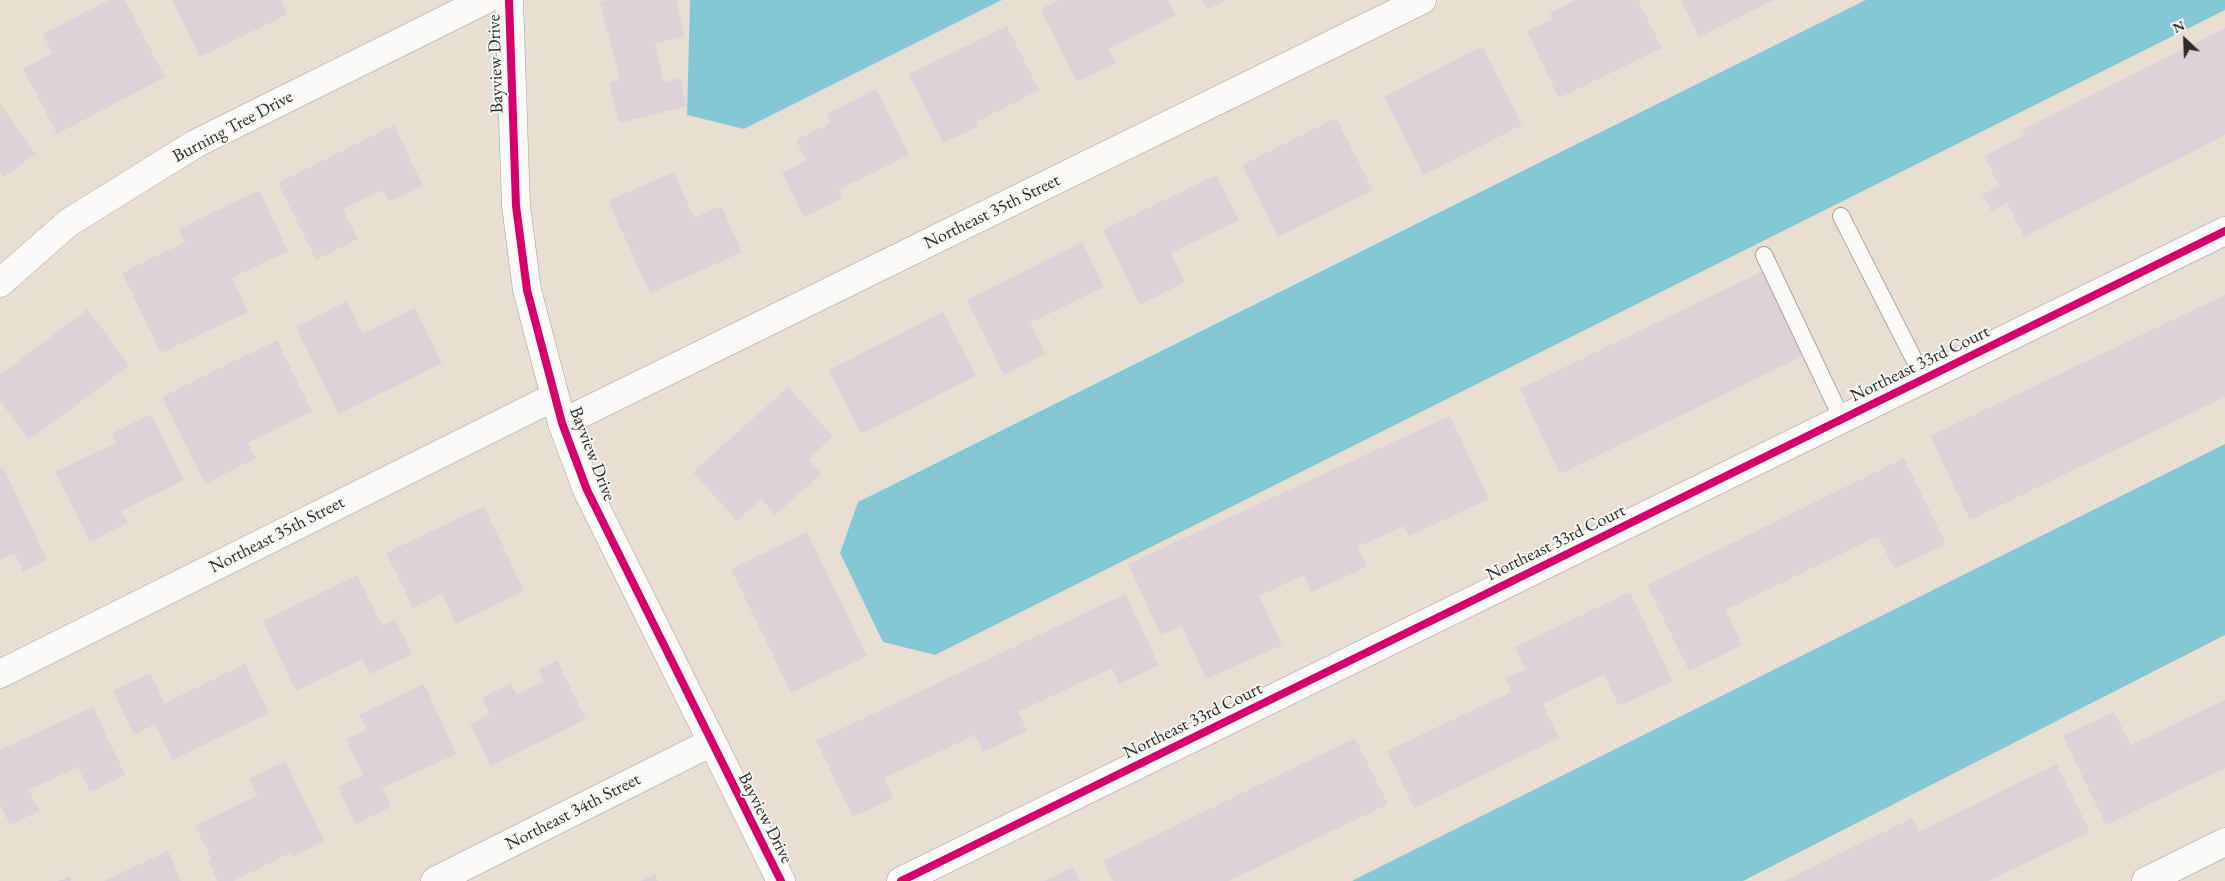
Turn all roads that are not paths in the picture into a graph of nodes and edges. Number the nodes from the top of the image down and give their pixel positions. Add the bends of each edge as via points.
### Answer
1 (484, 0) edge
2 (509, 0) edge
3 (1422, 0) edge
4 (1841, 216) dead end
5 (2225, 231) edge
6 (1764, 255) dead end
7 (0, 284) edge
8 (1924, 379) junction
9 (554, 397) junction
10 (1842, 419) junction
11 (562, 423) junction
12 (0, 674) edge
13 (710, 743) junction
14 (2225, 842) edge
15 (435, 881) edge
16 (781, 881) edge
17 (901, 881) edge
18 (2146, 881) edge

1 - 7 street, Burning Tree Drive via 195,144 68,223
2 - 9 street, Bayview Drive via 516,206 527,290
3 - 11 street, Northeast 35th Street
4 - 8 lane
5 - 8 street, Northeast 33rd Court
6 - 10 lane
8 - 10 street, Northeast 33rd Court
9 - 11 street, Bayview Drive
9 - 12 street, Northeast 35th Street
10 - 17 street, Northeast 33rd Court
11 - 13 street, Bayview Drive via 587,490
13 - 15 street, Northeast 34th Street
13 - 16 street, Bayview Drive
14 - 18 street

